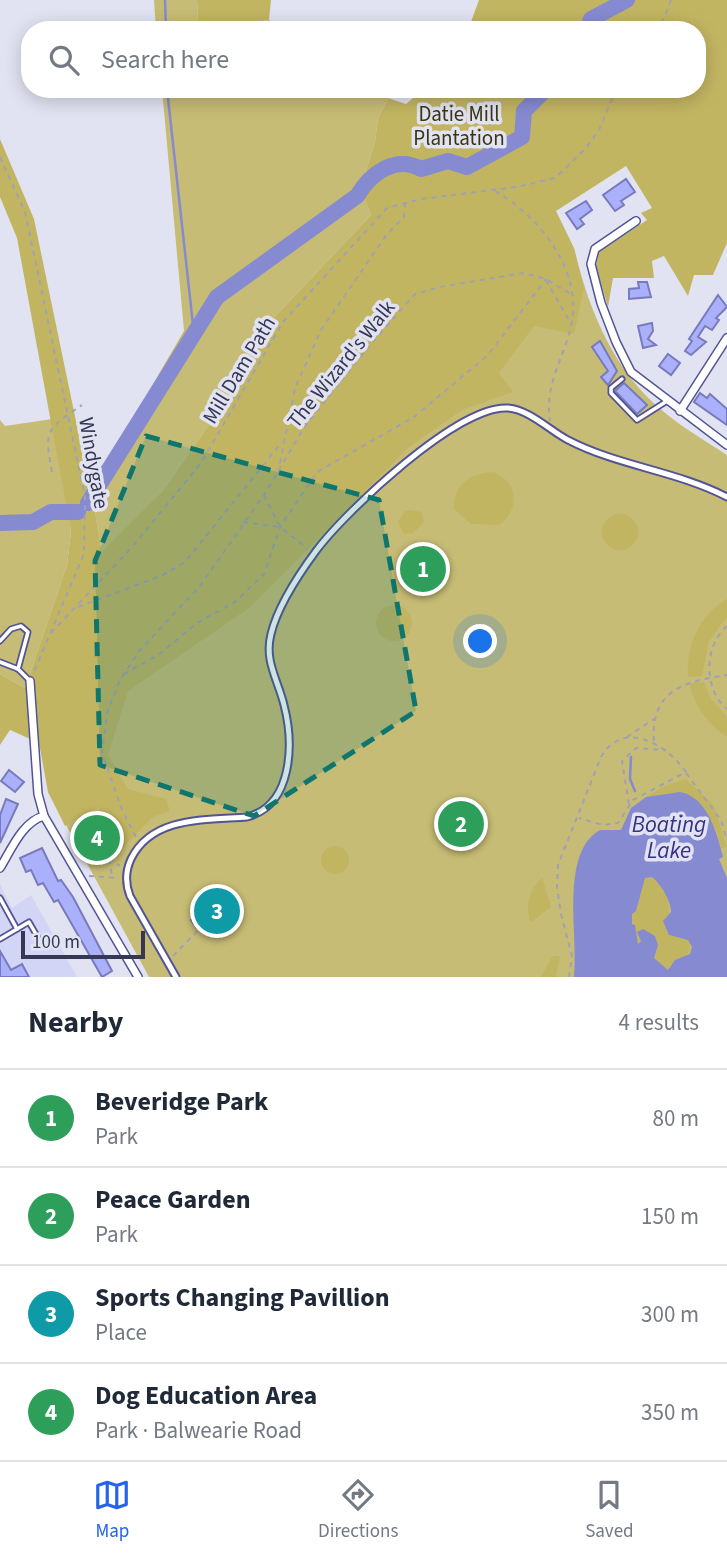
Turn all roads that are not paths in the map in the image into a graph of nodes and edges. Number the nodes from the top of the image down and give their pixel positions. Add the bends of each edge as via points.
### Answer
1 (636, 221) dead end
2 (727, 338) edge
3 (622, 379) dead end
4 (667, 401) junction
5 (680, 411) junction
6 (726, 442) edge
7 (727, 497) edge
8 (0, 641) edge
9 (0, 662) edge
10 (18, 669) junction
11 (30, 681) joint
12 (44, 816) junction
13 (0, 868) edge
14 (0, 898) edge
15 (17, 929) junction
16 (0, 939) edge
17 (41, 943) dead end
18 (138, 977) edge
19 (176, 977) edge

1 - 4 street via 595,249 591,264 616,342 631,372
2 - 5 street
3 - 4 lane via 611,393 637,420
4 - 5 street
5 - 6 street
7 - 19 street via 677,475 583,447 510,408 495,408 465,421 390,474 314,554 284,602 271,634 268,662 285,706 288,750 282,790 275,801 247,817 173,824 153,833 140,844 127,871 130,896
8 - 10 lane via 11,629 21,626 28,632
9 - 10 lane
10 - 11 lane
11 - 12 street via 38,794
12 - 13 street via 36,818 20,836
12 - 18 street
14 - 15 lane
15 - 16 lane
15 - 17 lane via 29,922

